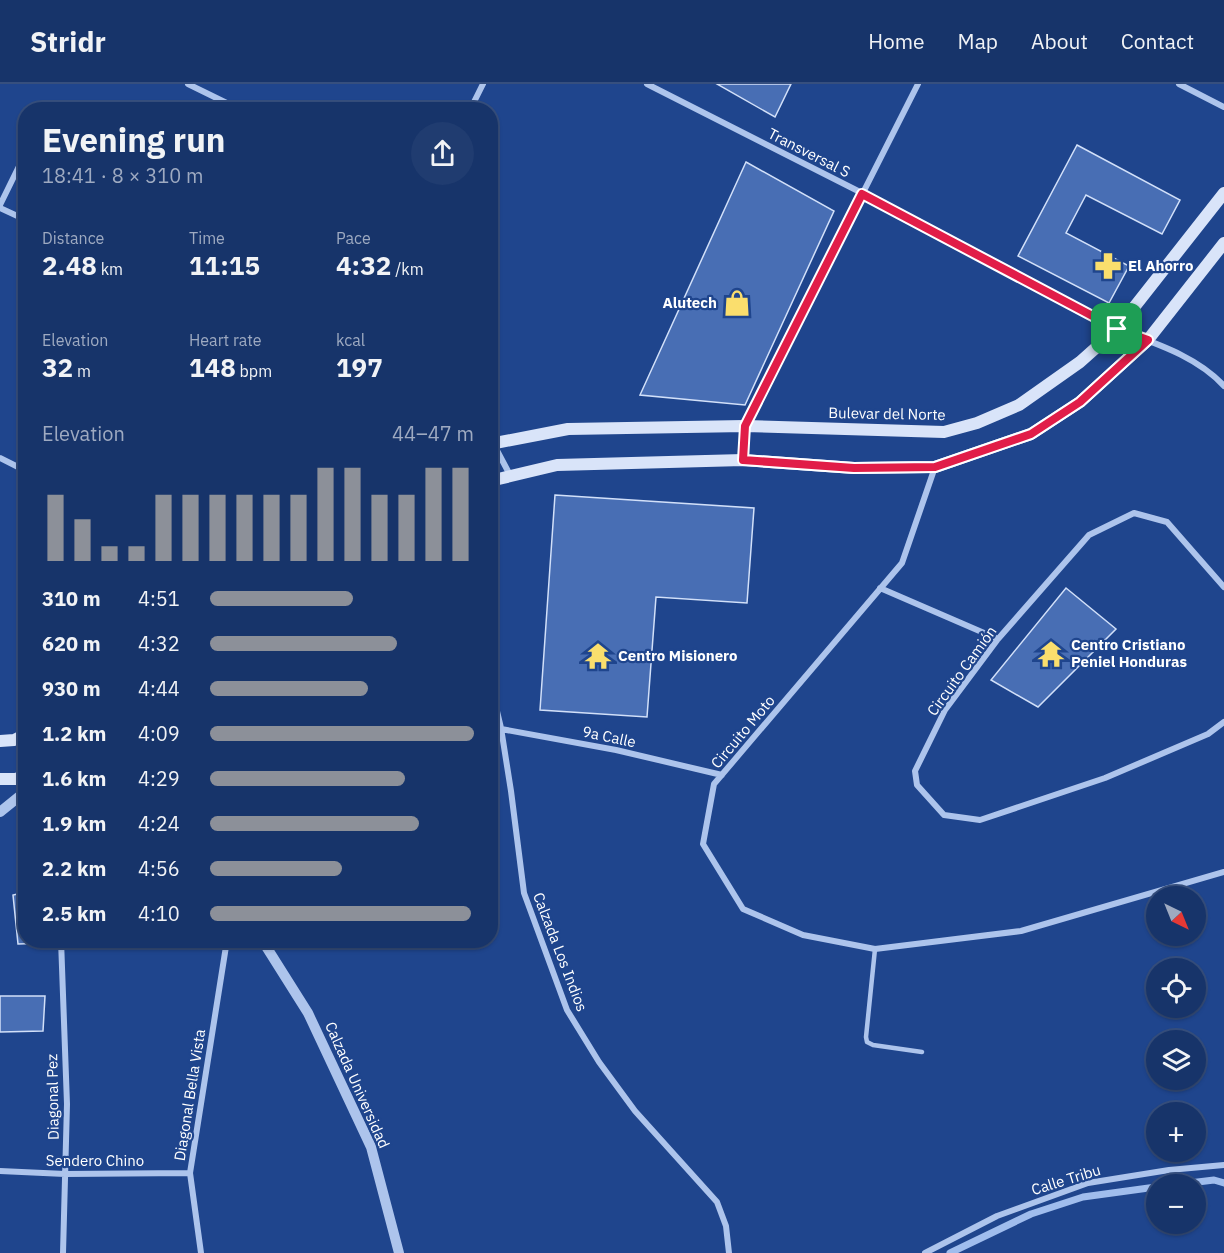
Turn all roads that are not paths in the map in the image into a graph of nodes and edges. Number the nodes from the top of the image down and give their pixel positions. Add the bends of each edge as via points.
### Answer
1 (188, 84) edge
2 (483, 84) edge
3 (647, 84) edge
4 (918, 84) edge
5 (1179, 84) edge
6 (225, 102) edge
7 (474, 102) edge
8 (1224, 107) edge
9 (18, 169) edge
10 (1224, 193) edge
11 (862, 194) junction
12 (0, 207) edge
13 (18, 216) edge
14 (1224, 243) edge
15 (1117, 329) junction
16 (1148, 340) junction
17 (1224, 386) edge
18 (745, 426) junction
19 (498, 442) edge
20 (498, 455) edge
21 (0, 458) edge
22 (743, 460) junction
23 (18, 467) edge
24 (935, 467) junction
25 (510, 475) junction
26 (498, 479) edge
27 (1224, 587) edge
28 (880, 588) junction
29 (998, 639) junction
30 (498, 715) edge
31 (1224, 722) edge
32 (498, 728) edge
33 (501, 728) junction
34 (18, 738) edge
35 (0, 741) edge
36 (722, 775) junction
37 (18, 778) edge
38 (0, 779) edge
39 (18, 798) edge
40 (0, 813) edge
41 (1224, 872) edge
42 (60, 948) edge
43 (226, 948) edge
44 (267, 948) edge
45 (875, 949) junction
46 (922, 1052) dead end
47 (1224, 1165) edge
48 (0, 1171) edge
49 (190, 1173) junction
50 (65, 1174) junction
51 (63, 1253) edge
52 (201, 1253) edge
53 (399, 1253) edge
54 (729, 1253) edge
55 (925, 1253) edge

1 - 6 street
2 - 7 street
3 - 11 street, Transversal S
4 - 11 street
5 - 8 street
9 - 12 street
10 - 15 main road, Bulevar del Norte
11 - 15 street, Transversal S
11 - 18 street
12 - 13 street
14 - 16 main road
15 - 16 street
15 - 18 main road, Bulevar del Norte via 1080,362 1019,405 944,432
16 - 17 street via 1200,365
16 - 24 main road via 1080,402 1031,434
18 - 19 main road, Bulevar del Norte via 568,429
18 - 22 street
20 - 25 street
21 - 23 street
22 - 24 main road via 854,468
22 - 25 main road via 557,465
24 - 28 street, Circuito Moto via 902,563
25 - 26 main road
27 - 29 street, Circuito Camión via 1167,522 1134,513 1089,535
28 - 29 street
28 - 36 street, Circuito Moto
29 - 31 street, Circuito Camión via 945,710 915,771 917,784 944,815 980,820 1105,778 1208,734
30 - 33 street, Calzada Los Indios
32 - 33 street, 9a Calle
33 - 36 street, 9a Calle
33 - 54 street, Calzada Los Indios via 524,893 567,1010 635,1112 717,1202 726,1226
34 - 35 main road
36 - 45 street, Circuito Moto via 714,784 703,844 743,909 803,935
37 - 38 main road
39 - 40 street
41 - 45 street, Circuito Moto via 1020,931
42 - 50 street, Diagonal Pez via 67,1104
43 - 49 street, Diagonal Bella Vista
44 - 53 street, Calzada Universidad via 308,1013 370,1147
45 - 46 lane via 867,1042
47 - 55 street, Calle Tribu via 1088,1183 997,1216
48 - 50 street, Sendero Chino
49 - 50 street, Sendero Chino
49 - 52 street, Diagonal Bella Vista
50 - 51 street, Diagonal Pez

